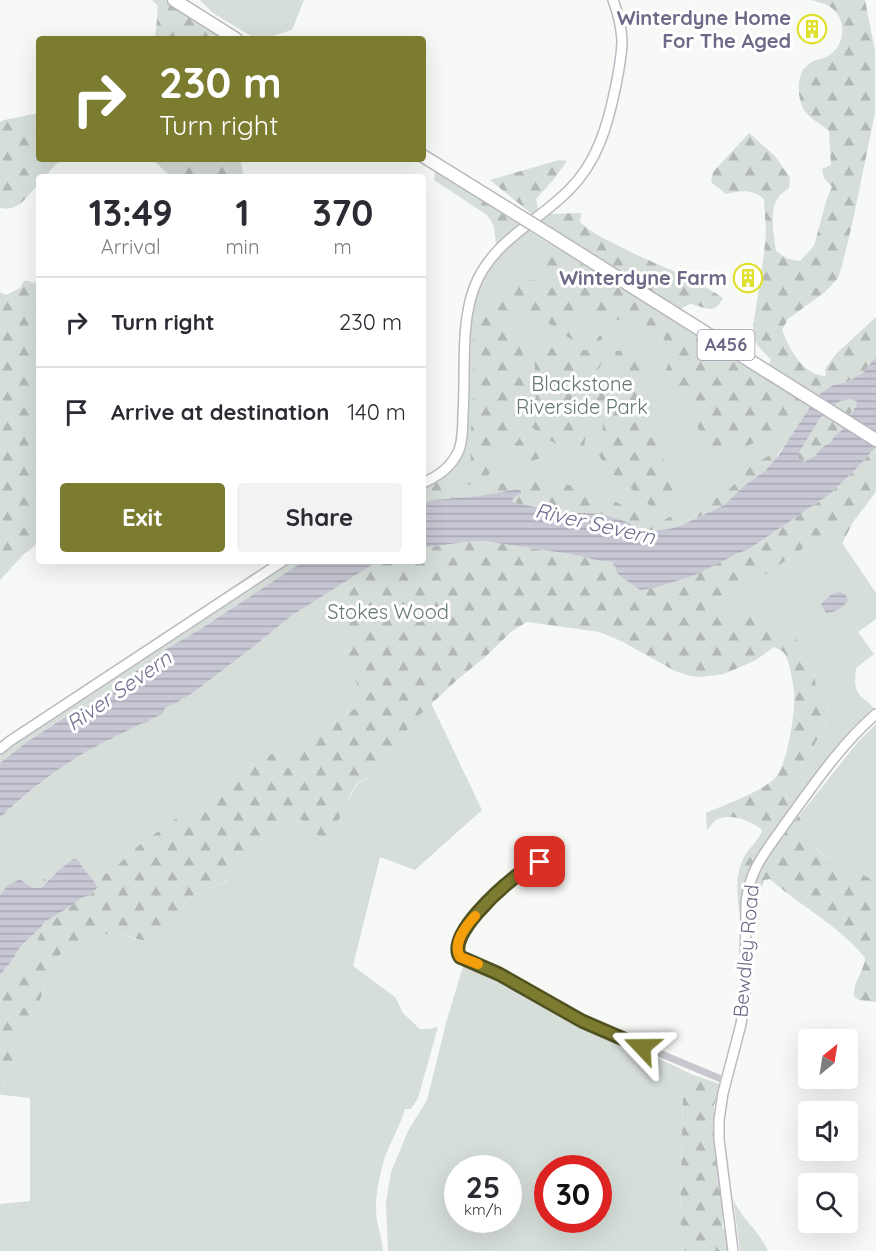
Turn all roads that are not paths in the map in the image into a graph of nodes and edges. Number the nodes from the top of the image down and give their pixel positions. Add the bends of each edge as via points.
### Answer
1 (174, 0) edge
2 (613, 0) edge
3 (231, 36) edge
4 (426, 158) edge
5 (876, 440) edge
6 (426, 482) edge
7 (278, 564) edge
8 (876, 714) edge
9 (0, 749) edge
10 (540, 862) dead end
11 (726, 1081) junction
12 (733, 1251) edge

1 - 3 highway
2 - 6 main road via 622,43 612,105 600,144 581,177 498,249 474,287 466,327 461,443 451,464
4 - 5 highway, A456, bridge
7 - 9 main road
8 - 11 main road, Bewdley Road via 797,807 752,877 746,901 746,997
10 - 11 street via 506,885 473,919 460,939 460,957 499,974 582,1021
11 - 12 main road, Bewdley Road via 719,1139

